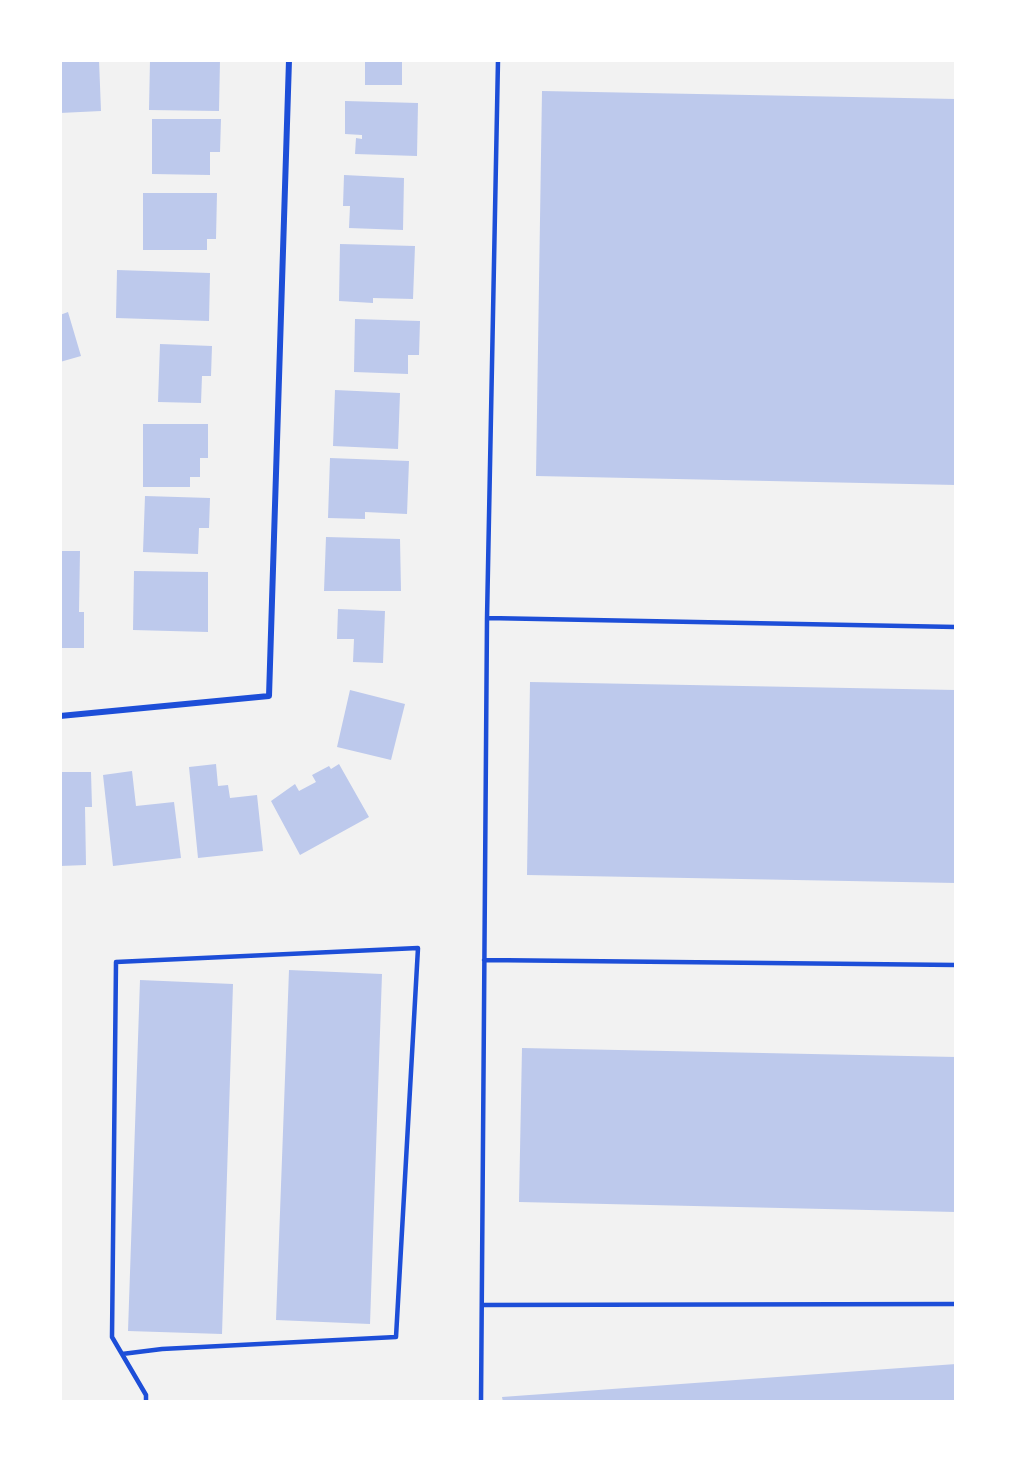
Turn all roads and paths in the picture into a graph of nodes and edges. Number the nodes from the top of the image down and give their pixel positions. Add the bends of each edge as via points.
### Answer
1 (289, 60) edge
2 (498, 60) edge
3 (488, 618) junction
4 (956, 627) edge
5 (60, 716) edge
6 (484, 960) junction
7 (956, 965) edge
8 (956, 1304) edge
9 (484, 1305) junction
10 (122, 1353) junction
11 (146, 1402) edge
12 (482, 1402) edge

1 - 5 street via 269,696
2 - 3 lane
3 - 4 lane
3 - 6 lane
6 - 7 lane
6 - 9 lane
8 - 9 lane
9 - 12 lane
10 - 10 lane via 112,1337 116,962 418,948 396,1337
10 - 11 lane via 146,1395

